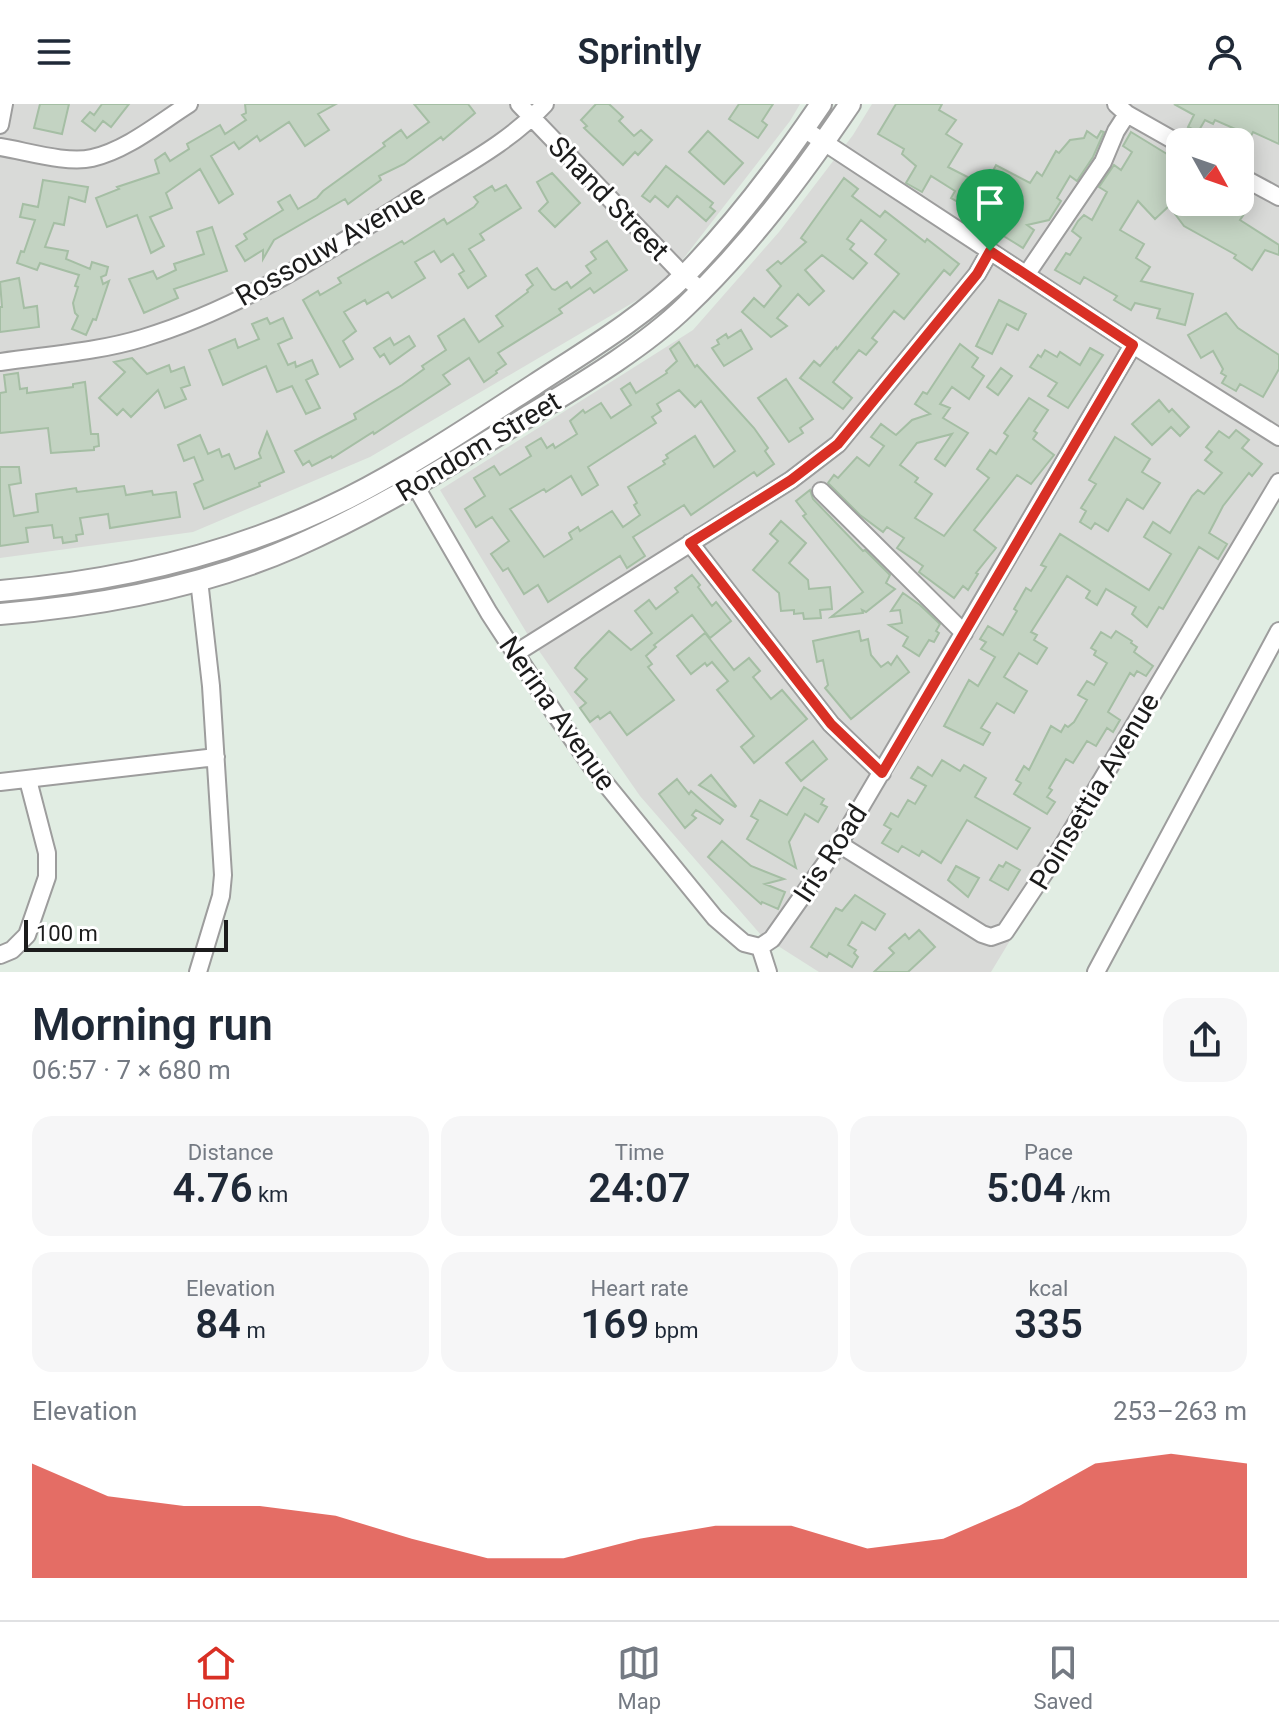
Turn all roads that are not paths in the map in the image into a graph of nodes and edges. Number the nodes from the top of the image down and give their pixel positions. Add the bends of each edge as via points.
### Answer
1 (4, 104) edge
2 (189, 104) edge
3 (519, 104) edge
4 (545, 104) edge
5 (821, 104) edge
6 (850, 104) edge
7 (1122, 109) edge
8 (532, 118) junction
9 (0, 125) edge
10 (804, 129) junction
11 (1166, 136) edge
12 (824, 142) junction
13 (0, 147) edge
14 (1254, 184) edge
15 (1279, 197) edge
16 (990, 251) junction
17 (1026, 275) junction
18 (684, 276) junction
19 (702, 291) junction
20 (1133, 345) junction
21 (0, 362) edge
22 (1279, 437) edge
23 (403, 467) junction
24 (1279, 482) edge
25 (415, 486) junction
26 (821, 491) dead end
27 (690, 543) junction
28 (199, 580) junction
29 (0, 591) edge
30 (0, 614) edge
31 (1279, 631) edge
32 (964, 633) junction
33 (516, 653) junction
34 (216, 757) junction
35 (882, 773) junction
36 (28, 780) junction
37 (0, 782) edge
38 (839, 844) junction
39 (764, 946) junction
40 (0, 955) edge
41 (198, 972) edge
42 (768, 972) edge
43 (1096, 972) edge

1 - 9 street
2 - 13 street via 90,159
3 - 8 street, Shand Street
4 - 8 street, Rossouw Avenue
5 - 10 street, Rondom Street
6 - 12 street, Rondom Street
7 - 11 street
7 - 17 street via 1103,162
8 - 18 street, Shand Street
8 - 21 street, Rossouw Avenue via 506,140 331,249 227,305 143,338
10 - 12 street
10 - 18 street, Rondom Street
12 - 16 street
12 - 19 street, Rondom Street
14 - 15 street
16 - 17 street
16 - 27 street via 977,274 838,444
17 - 20 street
18 - 19 street, Shand Street
18 - 23 street, Rondom Street via 617,330
19 - 25 street, Rondom Street via 607,365
20 - 22 street
20 - 32 street, Iris Road
23 - 25 street, Nerina Avenue
23 - 29 street, Rondom Street via 347,498 228,547 65,585
24 - 38 street, Poinsettia Avenue via 1056,856 1005,932 982,934
25 - 28 street, Rondom Street via 292,548
25 - 33 street, Nerina Avenue
26 - 32 street
27 - 33 street
27 - 35 street via 831,724
28 - 30 street, Rondom Street via 70,607
28 - 34 street
31 - 43 street
32 - 35 street, Iris Road
33 - 39 street, Nerina Avenue via 636,824 715,918 751,947
34 - 36 street
34 - 41 street via 223,875
35 - 38 street, Iris Road
36 - 37 street
36 - 40 street via 47,853 47,877 27,935
38 - 39 street, Iris Road
39 - 42 street

